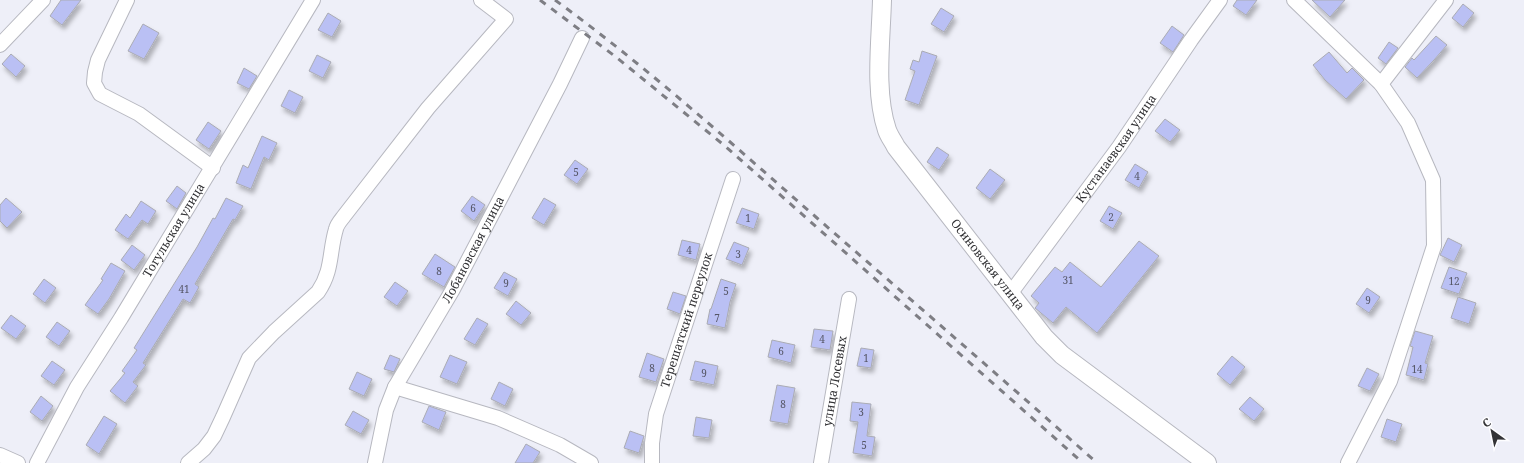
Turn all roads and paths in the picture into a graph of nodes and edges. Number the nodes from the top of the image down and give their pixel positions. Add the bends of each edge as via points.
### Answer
1 (43, 0) edge
2 (127, 0) edge
3 (313, 0) edge
4 (481, 0) edge
5 (882, 0) edge
6 (1220, 0) edge
7 (1294, 0) edge
8 (1446, 0) edge
9 (582, 38) dead end
10 (0, 45) edge
11 (1380, 84) junction
12 (213, 168) junction
13 (733, 179) dead end
14 (1010, 294) junction
15 (849, 299) dead end
16 (395, 387) junction
17 (0, 455) edge
18 (18, 463) edge
19 (37, 463) edge
20 (188, 463) edge
21 (375, 463) edge
22 (591, 463) edge
23 (652, 463) edge
24 (821, 463) edge
25 (1207, 463) edge
26 (1348, 463) edge

1 - 10 street
2 - 12 street via 98,60 94,83 100,94 139,114
3 - 12 street, Тогульская улица
4 - 20 street via 506,19 428,108 344,216 336,228 330,264 318,292 249,358 214,436
5 - 14 main road, Осиновская улица via 880,83 888,131 896,147
6 - 14 street, Кустанаевская улица via 1119,147
7 - 11 street
8 - 11 street
9 - 16 street, Лобановская улица via 460,277
11 - 26 street via 1408,123 1433,180 1434,246 1390,382
12 - 19 street, Тогульская улица via 77,387
13 - 23 street, Терешатский переулок via 656,414
14 - 25 main road, Осиновская улица via 1044,337 1062,355
15 - 24 street, улица Лосевых
16 - 21 street, Лобановская улица via 386,410
16 - 22 street via 498,418 560,445
17 - 18 street

